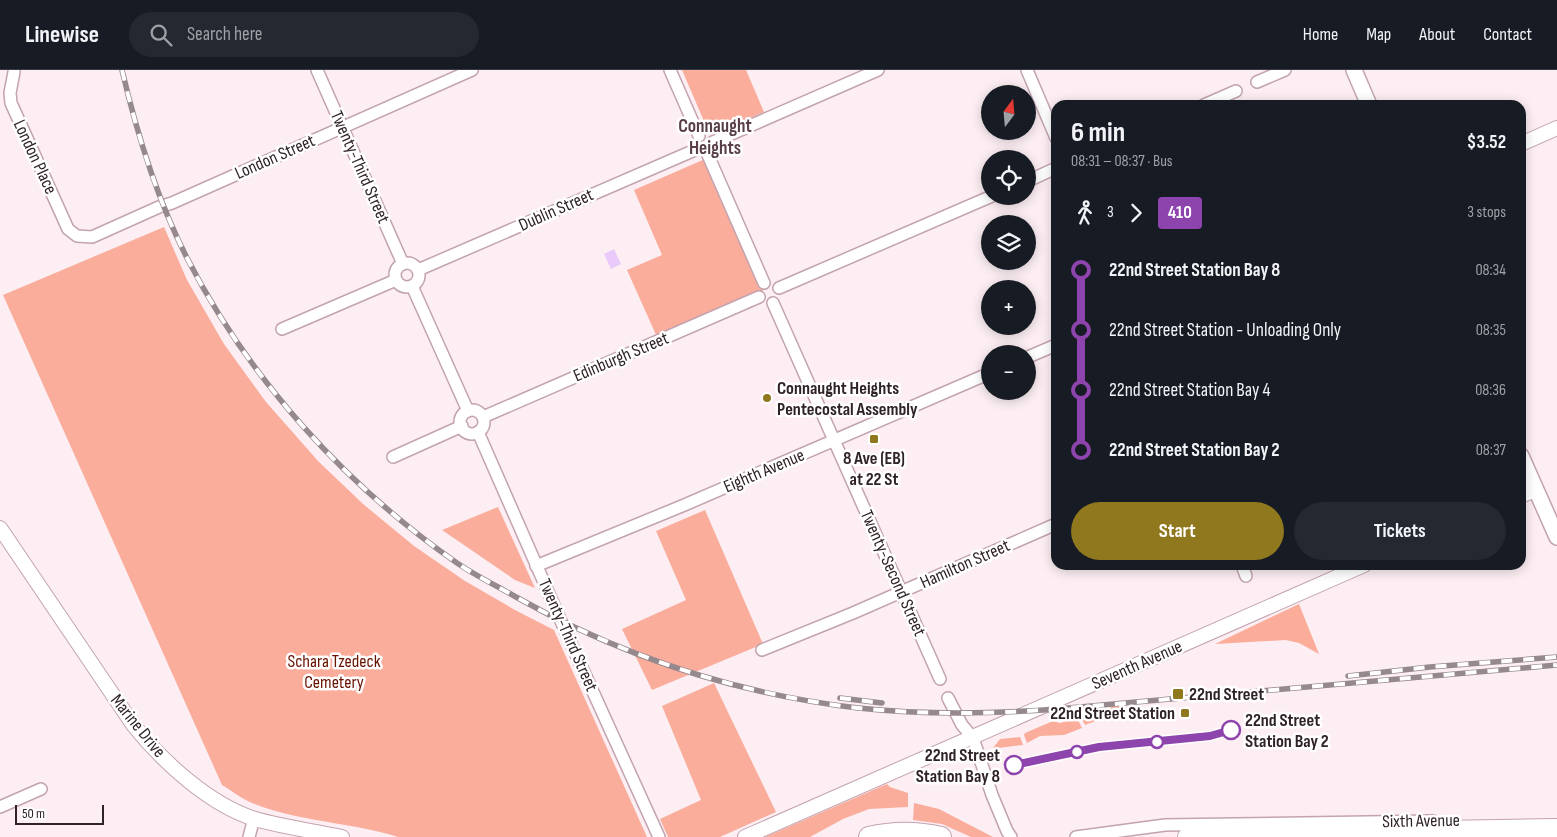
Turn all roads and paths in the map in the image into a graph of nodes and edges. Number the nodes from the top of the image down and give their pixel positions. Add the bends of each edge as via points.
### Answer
1 (317, 70) edge
2 (472, 70) edge
3 (670, 70) edge
4 (878, 70) edge
5 (1027, 70) edge
6 (1285, 70) edge
7 (1354, 70) edge
8 (14, 72) dead end
9 (1257, 82) dead end
10 (1236, 91) dead end
11 (1215, 100) edge
12 (1367, 100) edge
13 (342, 126) junction
14 (1051, 126) edge
15 (1557, 128) edge
16 (699, 136) junction
17 (713, 142) junction
18 (1526, 142) edge
19 (695, 150) junction
20 (708, 155) junction
21 (1051, 170) edge
22 (1036, 177) edge
23 (981, 201) edge
24 (77, 236) joint
25 (403, 264) junction
26 (418, 270) junction
27 (396, 280) junction
28 (764, 283) junction
29 (412, 286) junction
30 (779, 288) junction
31 (758, 297) junction
32 (773, 303) junction
33 (282, 329) dead end
34 (1051, 347) edge
35 (1036, 354) edge
36 (981, 378) edge
37 (468, 411) junction
38 (483, 417) junction
39 (462, 426) junction
40 (478, 432) junction
41 (835, 440) junction
42 (393, 457) dead end
43 (1526, 468) edge
44 (1535, 490) junction
45 (1526, 494) edge
46 (1051, 526) edge
47 (0, 528) edge
48 (1557, 537) edge
49 (536, 566) junction
50 (1244, 570) edge
51 (1353, 570) edge
52 (1246, 576) dead end
53 (900, 592) junction
54 (762, 650) dead end
55 (940, 679) dead end
56 (948, 698) dead end
57 (973, 738) junction
58 (41, 789) dead end
59 (0, 807) edge
60 (254, 818) junction
61 (1557, 819) edge
62 (1557, 830) edge
63 (249, 837) edge
64 (342, 837) edge
65 (659, 837) edge
66 (745, 837) edge
67 (869, 837) edge
68 (941, 837) edge
69 (1011, 837) edge
70 (1076, 837) edge
71 (1188, 837) edge

1 - 13 street, Twenty-Third Street
2 - 13 street, London Street
3 - 16 street
4 - 17 street
5 - 14 street
6 - 9 street
7 - 12 main road
8 - 24 street, London Place via 11,103 68,229
10 - 11 street
13 - 24 street, London Street via 92,237
13 - 25 street, Twenty-Third Street
15 - 18 street
16 - 17 street via 706,135
16 - 19 street via 694,143
17 - 20 street
19 - 20 street
19 - 26 street, Dublin Street
20 - 28 street
21 - 22 street
23 - 30 street
25 - 26 street via 413,265
25 - 27 street via 396,272
26 - 29 street
27 - 29 street
27 - 33 street
28 - 30 street via 771,282
28 - 31 street
29 - 37 street
30 - 32 street via 780,295
31 - 32 street via 766,304
31 - 38 street, Edinburgh Street
32 - 41 street, Twenty-Second Street
34 - 35 street
36 - 41 street, Eighth Avenue
37 - 38 street via 478,412
37 - 39 street via 461,419
38 - 40 street via 483,427
39 - 40 street via 470,433
39 - 42 street
40 - 49 street, Twenty-Third Street
41 - 49 street, Eighth Avenue
41 - 53 street, Twenty-Second Street
43 - 44 main road
44 - 45 street
44 - 48 main road
46 - 53 street, Hamilton Street
47 - 60 street, Marine Drive via 148,743 200,789
49 - 65 street, Twenty-Third Street
50 - 52 street
51 - 57 street, Seventh Avenue
53 - 54 street, Hamilton Street
53 - 55 street, Twenty-Second Street
56 - 57 street
57 - 66 street, Seventh Avenue
57 - 69 street
58 - 59 street
60 - 63 street
60 - 64 street, Marine Drive
61 - 70 street, Sixth Avenue via 1165,825
62 - 71 highway
67 - 68 highway via 905,831

